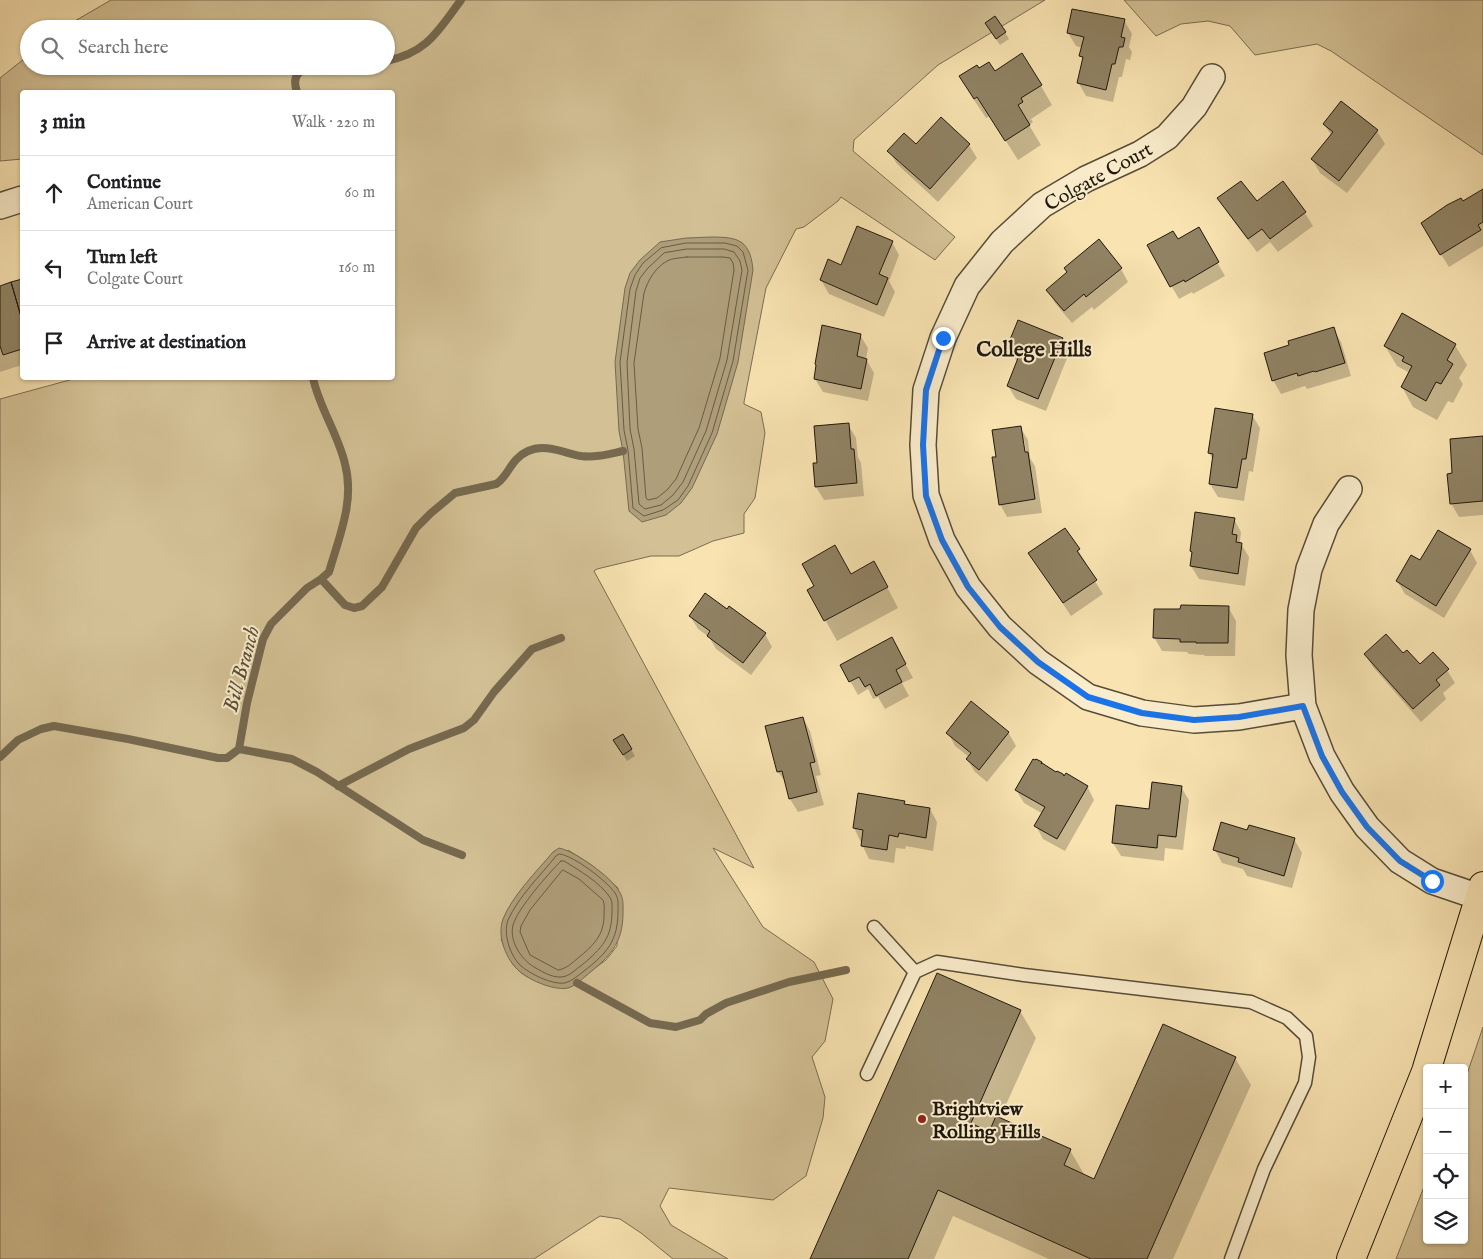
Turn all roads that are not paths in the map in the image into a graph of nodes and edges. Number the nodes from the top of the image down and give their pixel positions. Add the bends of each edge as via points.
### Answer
1 (1212, 77) dead end
2 (20, 200) edge
3 (0, 206) edge
4 (1349, 489) dead end
5 (1303, 706) junction
6 (1481, 892) edge
7 (874, 927) dead end
8 (914, 972) junction
9 (1428, 1064) edge
10 (867, 1074) dead end
11 (1423, 1078) edge
12 (1231, 1259) edge
13 (1351, 1259) edge

1 - 5 street, Colgate Court via 1194,107 1167,136 1140,154 1086,179 1042,205 1002,242 967,286 943,338 926,390 923,445 926,496 942,540 968,587 1000,627 1038,662 1088,697 1142,713 1194,720 1239,717
2 - 3 street
4 - 5 street via 1326,524 1309,569 1301,610 1299,655
5 - 6 street via 1322,756 1367,827 1400,861 1432,881
6 - 9 main road
7 - 8 lane
8 - 10 lane
8 - 12 lane via 937,962 1251,1002 1287,1018 1306,1036 1309,1057 1305,1083 1264,1170
11 - 13 main road

